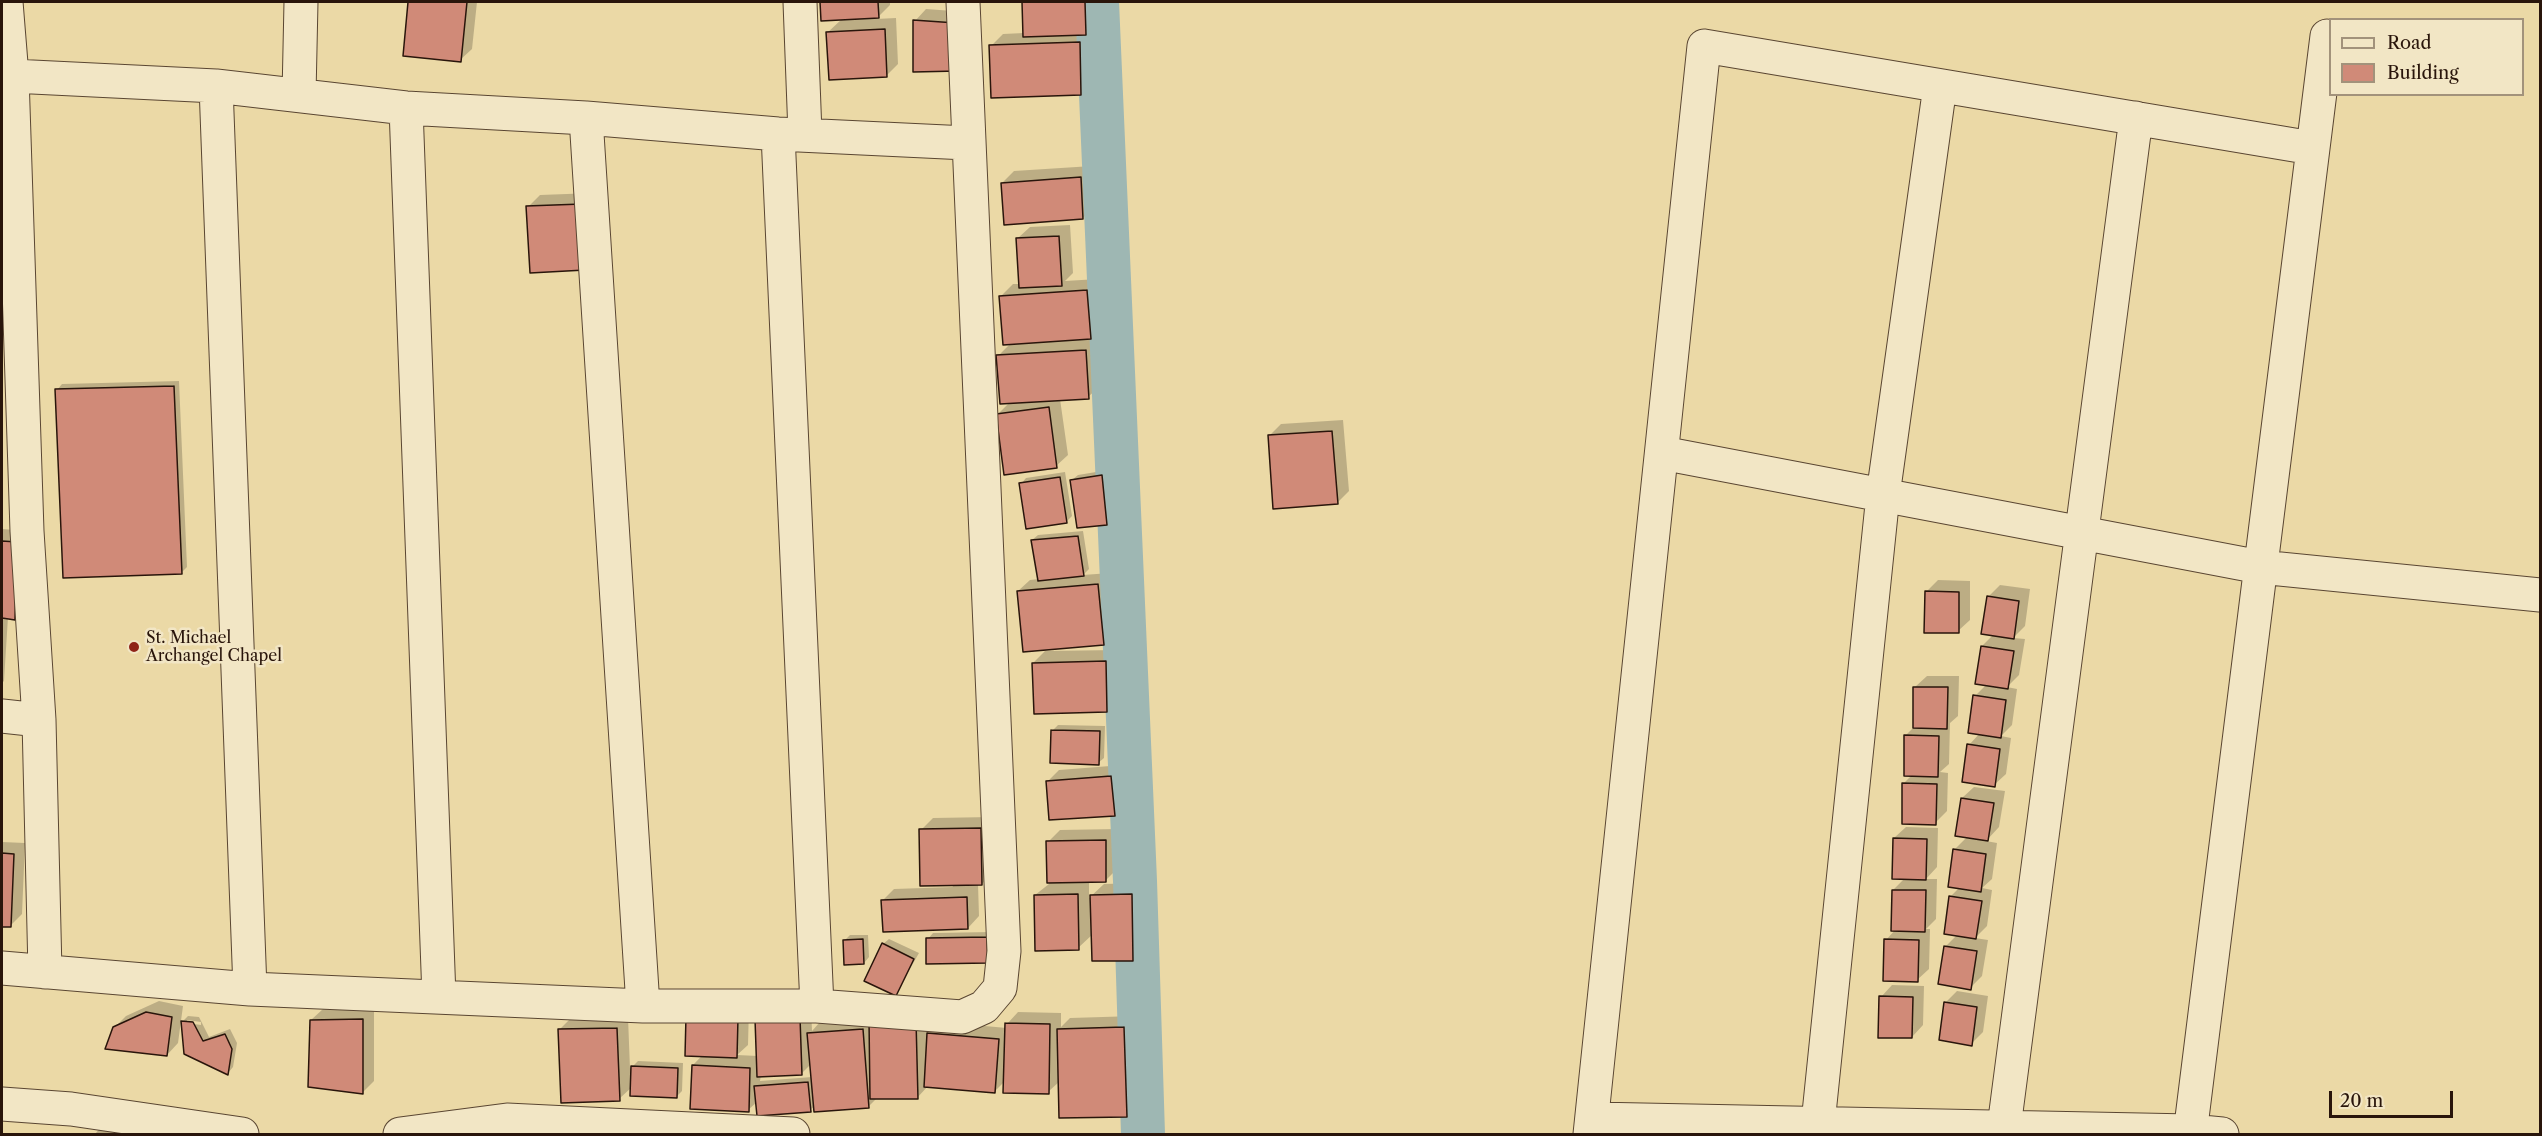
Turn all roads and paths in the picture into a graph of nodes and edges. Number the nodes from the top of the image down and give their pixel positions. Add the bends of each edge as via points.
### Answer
1 (6, 2) edge
2 (301, 2) edge
3 (800, 2) edge
4 (963, 2) edge
5 (2326, 36) dead end
6 (12, 76) junction
7 (216, 86) junction
8 (1940, 86) junction
9 (299, 95) junction
10 (406, 108) junction
11 (586, 118) junction
12 (2136, 118) junction
13 (792, 134) junction
14 (7, 141) edge
15 (967, 142) junction
16 (2312, 148) junction
17 (10, 339) edge
18 (1662, 453) junction
19 (1883, 495) junction
20 (14, 530) edge
21 (2082, 533) junction
22 (2260, 567) junction
23 (2541, 595) edge
24 (2, 716) edge
25 (39, 720) junction
26 (2, 968) edge
27 (45, 972) junction
28 (250, 989) junction
29 (439, 997) junction
30 (643, 1006) junction
31 (817, 1006) junction
32 (2, 1104) edge
33 (68, 1122) edge
34 (1818, 1123) junction
35 (506, 1127) edge
36 (1592, 1127) edge
37 (2004, 1127) junction
38 (2201, 1133) edge
39 (242, 1134) edge
40 (400, 1134) edge
41 (793, 1134) edge

1 - 6 street
2 - 9 street
3 - 13 street
4 - 15 street
5 - 16 street
6 - 7 street
6 - 14 street
7 - 9 street
7 - 28 street
8 - 12 street
8 - 18 street via 1704,46
8 - 19 street
9 - 10 street
10 - 11 street
10 - 29 street
11 - 13 street
11 - 30 street
12 - 16 street
12 - 21 street
13 - 15 street
13 - 31 street
14 - 17 street
15 - 31 street via 1004,939 1000,987 984,1007 962,1017
16 - 22 street
17 - 20 street
18 - 19 street
18 - 36 street
19 - 21 street
19 - 34 street
20 - 25 street
21 - 22 street
21 - 37 street
22 - 23 street
22 - 38 street
24 - 25 street
25 - 27 street
26 - 27 street
27 - 28 street
28 - 29 street
29 - 30 street
30 - 31 street
32 - 33 street
33 - 39 street
34 - 36 street
34 - 37 street
35 - 40 street
35 - 41 street
37 - 38 street

